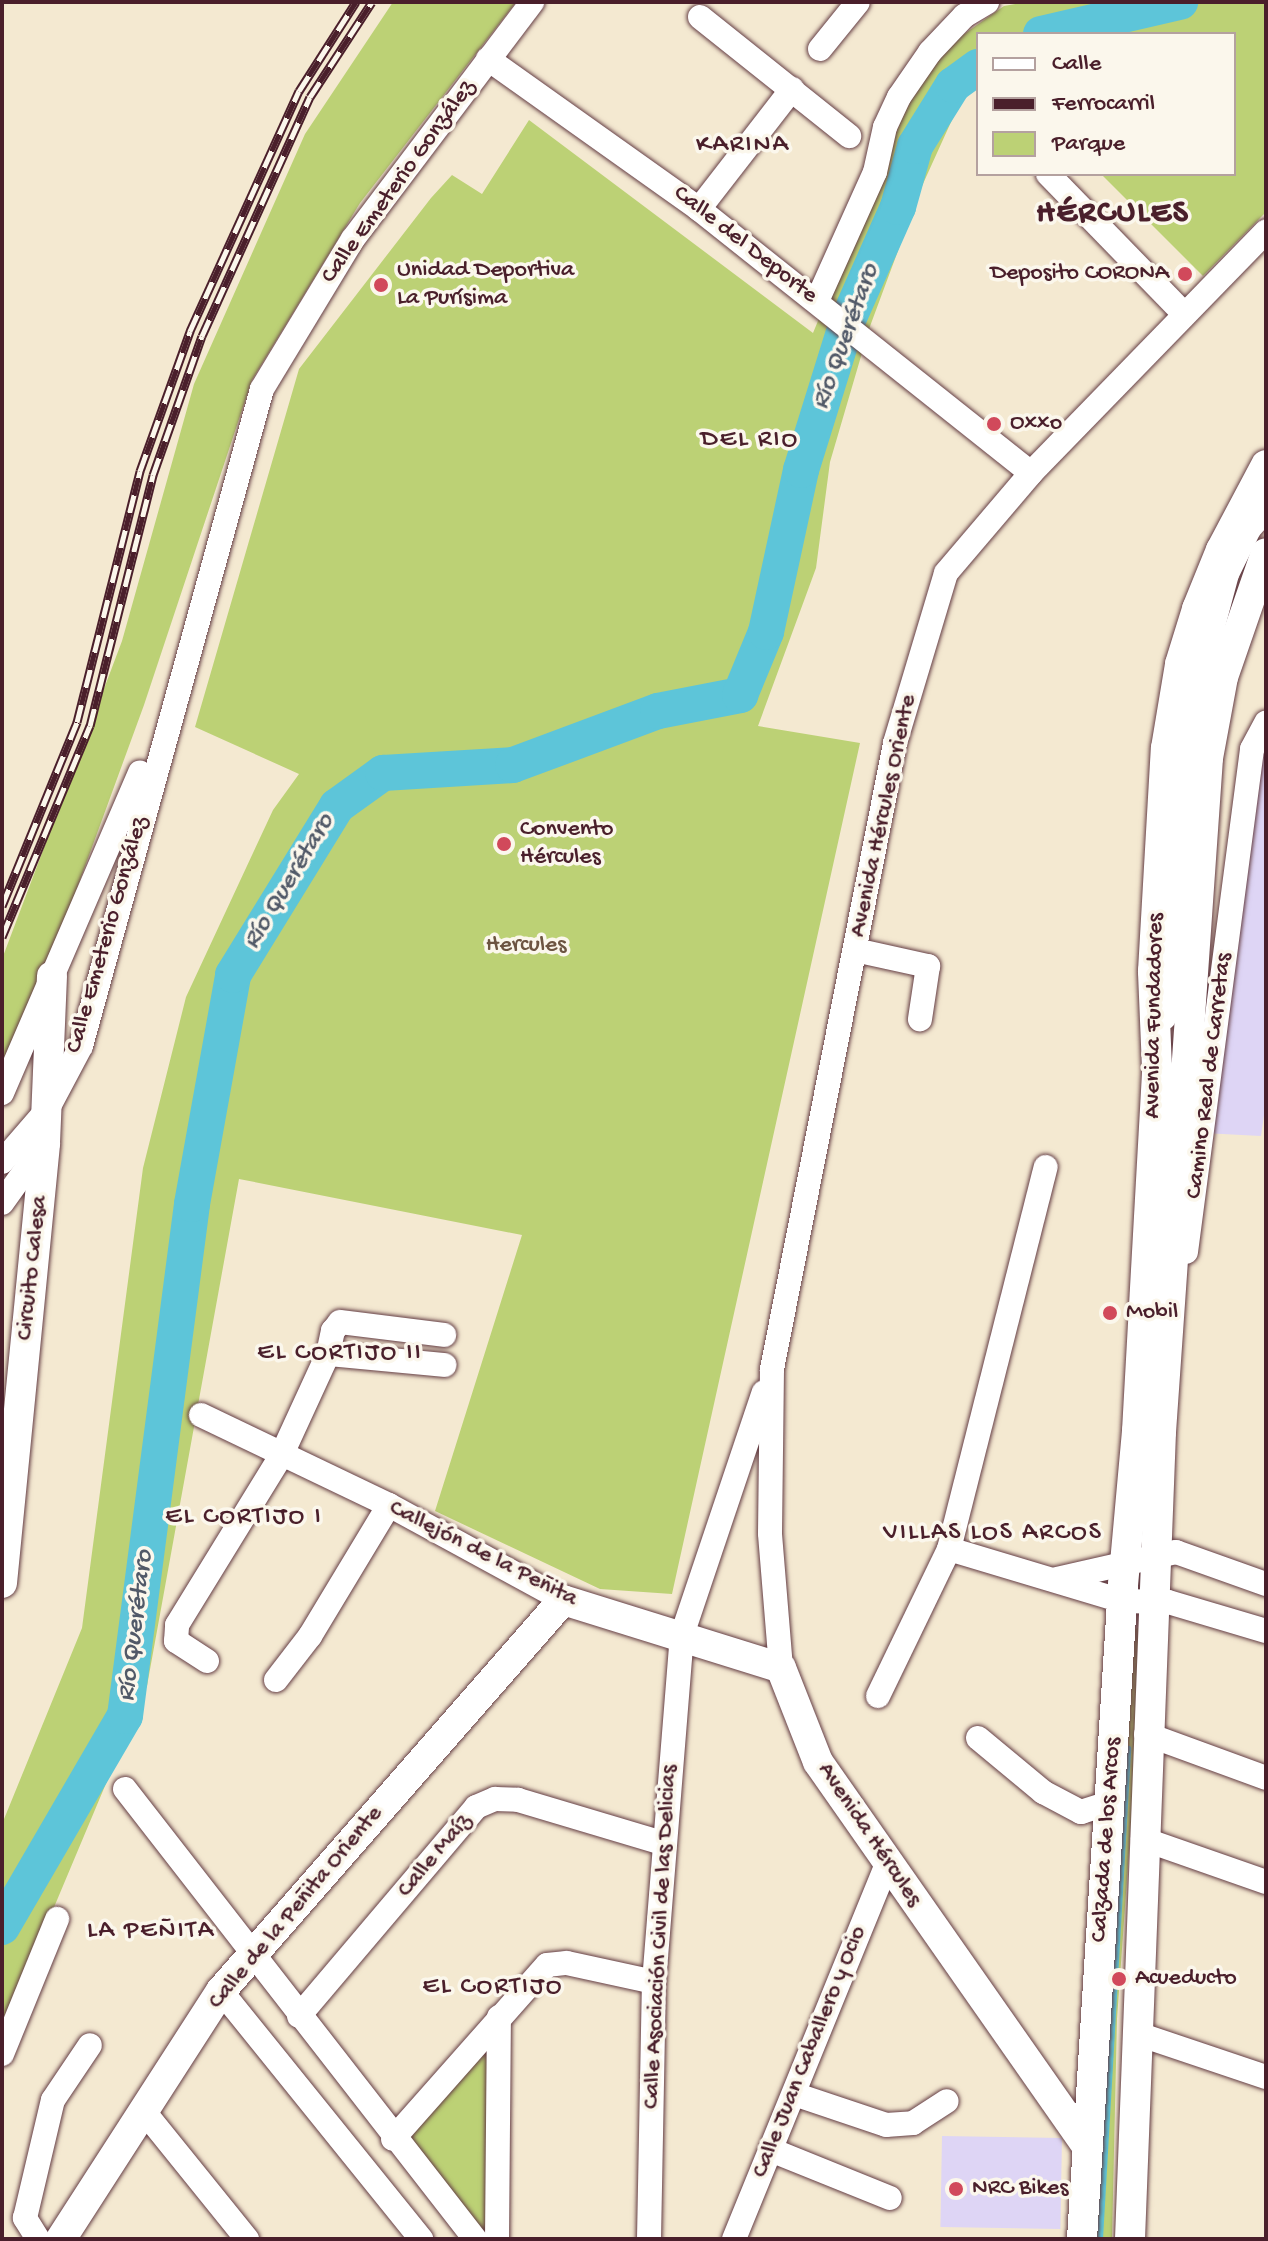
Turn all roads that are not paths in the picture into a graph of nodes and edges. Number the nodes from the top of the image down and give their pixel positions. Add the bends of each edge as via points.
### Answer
1 (532, 2) edge
2 (987, 2) edge
3 (846, 7) edge
4 (700, 17) dead end
5 (820, 49) dead end
6 (488, 59) junction
7 (792, 89) junction
8 (849, 136) dead end
9 (1050, 176) edge
10 (699, 209) junction
11 (1266, 231) edge
12 (821, 304) junction
13 (1184, 314) junction
14 (1266, 465) edge
15 (1031, 473) junction
16 (1266, 510) edge
17 (1262, 562) edge
18 (1266, 602) edge
19 (176, 689) junction
20 (1266, 723) edge
21 (72, 931) junction
22 (105, 945) junction
23 (855, 950) junction
24 (52, 976) junction
25 (920, 1019) dead end
26 (1157, 1068) junction
27 (2, 1093) edge
28 (47, 1110) junction
29 (45, 1143) junction
30 (2, 1162) edge
31 (1046, 1167) dead end
32 (2, 1203) edge
33 (780, 1334) joint
34 (444, 1335) dead end
35 (328, 1354) junction
36 (444, 1365) dead end
37 (772, 1369) junction
38 (201, 1415) dead end
39 (1161, 1432) junction
40 (282, 1454) junction
41 (389, 1505) junction
42 (949, 1549) junction
43 (1155, 1553) junction
44 (1057, 1579) junction
45 (1123, 1582) junction
46 (2, 1583) edge
47 (1266, 1584) edge
48 (563, 1600) junction
49 (1153, 1603) junction
50 (1266, 1631) edge
51 (682, 1635) junction
52 (207, 1661) dead end
53 (781, 1668) junction
54 (276, 1680) dead end
55 (878, 1696) dead end
56 (1114, 1725) junction
57 (1146, 1730) junction
58 (978, 1738) dead end
59 (1266, 1778) edge
60 (125, 1789) dead end
61 (1109, 1803) junction
62 (1143, 1839) junction
63 (662, 1843) junction
64 (886, 1866) junction
65 (1266, 1882) edge
66 (57, 1919) dead end
67 (251, 1954) junction
68 (654, 1982) junction
69 (221, 1991) junction
70 (299, 2016) junction
71 (499, 2017) junction
72 (1138, 2034) junction
73 (90, 2045) dead end
74 (2, 2054) edge
75 (1266, 2077) edge
76 (794, 2094) junction
77 (947, 2101) dead end
78 (146, 2114) junction
79 (393, 2139) junction
80 (1088, 2147) junction
81 (771, 2150) junction
82 (1135, 2154) junction
83 (890, 2198) dead end
84 (245, 2238) edge
85 (38, 2239) edge
86 (61, 2239) edge
87 (421, 2239) edge
88 (475, 2239) edge
89 (497, 2239) edge
90 (649, 2239) edge
91 (734, 2239) edge
92 (1082, 2239) edge
93 (1130, 2239) edge

1 - 6 street, Calle Emeterio González
2 - 12 street via 964,16 930,52 899,97
3 - 5 street
4 - 7 street
6 - 10 street, Calle del Deporte
6 - 19 street, Calle Emeterio González via 353,239 262,389
7 - 8 street
7 - 10 street
9 - 13 street
10 - 12 street, Calle del Deporte
11 - 13 street, Avenida Hércules Oriente
12 - 15 street, Calle del Deporte
13 - 15 street, Avenida Hércules Oriente
14 - 26 main road, Avenida Fundadores via 1221,550 1180,664 1166,748 1155,942
15 - 23 street, Avenida Hércules Oriente via 946,573 895,743
16 - 26 street via 1249,529 1227,574 1190,712 1170,975
17 - 18 main road
17 - 39 main road, Avenida Fundadores via 1223,677 1208,758
19 - 21 street, Calle Emeterio González
19 - 22 street, Calle Emeterio González
20 - 39 street, Camino Real de Carretas via 1252,749
21 - 22 street via 94,930
21 - 24 street, Calle Emeterio González
22 - 28 street, Calle Emeterio González via 81,1046
23 - 25 street via 928,966
23 - 33 street, Avenida Hércules Oriente
24 - 27 street, Calle Emeterio González
24 - 28 main road, Circuito Calesa
26 - 45 main road, Avenida Fundadores
28 - 29 main road, Circuito Calesa
28 - 30 street, Calle Emeterio González
29 - 32 street, Circuito Calesa
29 - 46 main road, Circuito Calesa
31 - 42 street
33 - 37 street, Avenida Hércules
34 - 35 street via 340,1322
35 - 36 street
35 - 40 street
37 - 51 street, Calle Asociación Civil de las Delicias
37 - 53 street, Avenida Hércules via 770,1533
38 - 40 street, Callejón de la Peñita
39 - 43 main road, Avenida Fundadores
40 - 41 street, Callejón de la Peñita
40 - 52 street via 173,1635
41 - 48 street, Callejón de la Peñita
41 - 54 street via 310,1636
42 - 44 street
42 - 55 street
43 - 45 street
43 - 47 street via 1183,1553
43 - 49 main road, Avenida Fundadores
44 - 45 street
44 - 45 street
45 - 49 street
45 - 56 main road, Calzada de los Arcos
48 - 51 main road, Callejón de la Peñita
48 - 67 main road, Calle de la Peñita Oriente
49 - 50 street via 1168,1602
49 - 57 main road, Calzada de los Arcos
51 - 53 main road, Callejón de la Peñita
51 - 63 street, Calle Asociación Civil de las Delicias
53 - 64 main road, Avenida Hércules via 818,1762
56 - 57 main road
56 - 61 main road, Calzada de los Arcos
57 - 59 street
57 - 62 main road, Calzada de los Arcos
58 - 61 street via 1043,1792 1081,1812
60 - 67 street
61 - 80 main road, Calzada de los Arcos
62 - 65 street
62 - 72 main road, Calzada de los Arcos
63 - 68 street, Calle Asociación Civil de las Delicias
63 - 70 street, Calle Maíz via 518,1800 495,1799 476,1807
64 - 76 street, Calle Juan Caballero y Ocio
64 - 80 main road, Avenida Hércules
66 - 74 street
67 - 69 main road, Calle de la Peñita Oriente
67 - 70 street
68 - 71 street via 567,1963 547,1965
68 - 90 street, Calle Asociación Civil de las Delicias
69 - 78 main road, Calle de la Peñita Oriente
69 - 87 street
70 - 79 street
71 - 79 street
71 - 89 street
72 - 75 street
72 - 82 main road, Calzada de los Arcos
73 - 85 street via 53,2100 25,2218
76 - 77 street via 886,2125 913,2123
76 - 81 street, Calle Juan Caballero y Ocio
78 - 84 street
78 - 86 main road, Calle de la Peñita Oriente
79 - 88 street
80 - 82 main road
80 - 92 main road, Calzada de los Arcos
81 - 83 street
81 - 91 street, Calle Juan Caballero y Ocio
82 - 93 main road, Calzada de los Arcos

